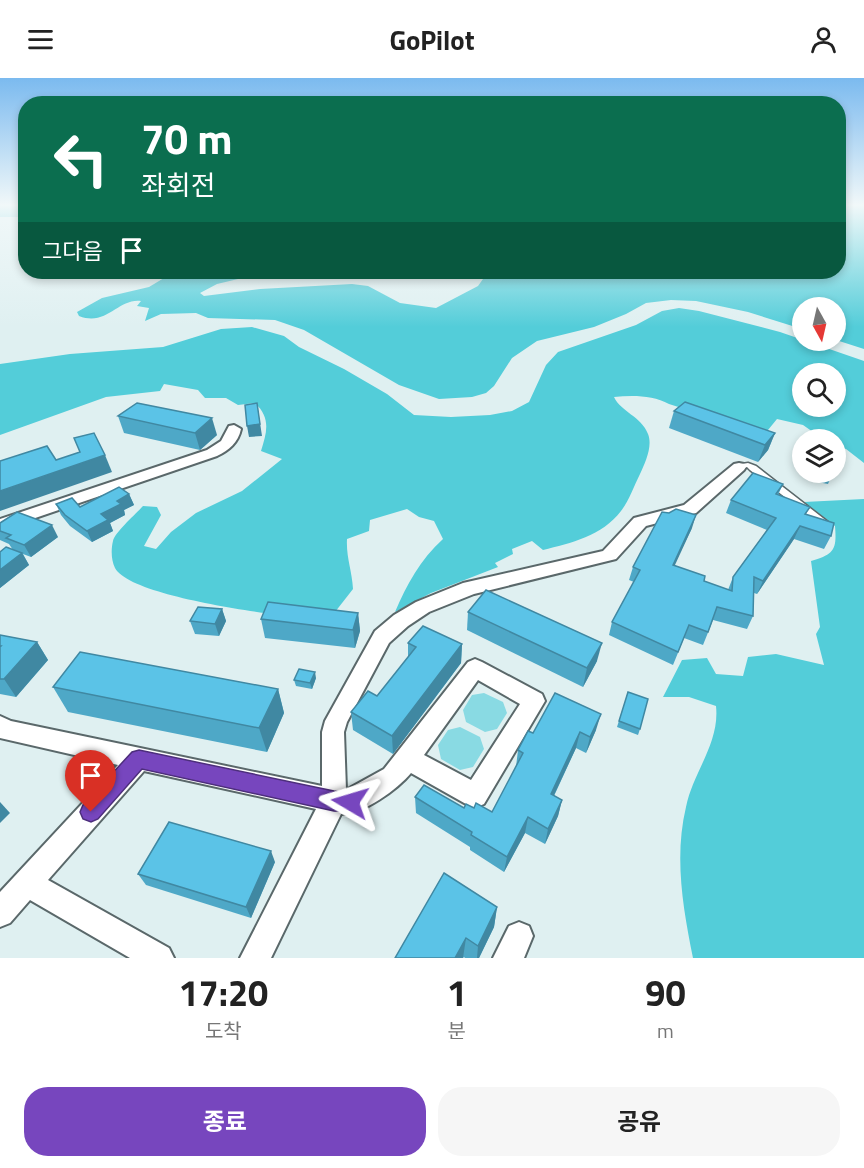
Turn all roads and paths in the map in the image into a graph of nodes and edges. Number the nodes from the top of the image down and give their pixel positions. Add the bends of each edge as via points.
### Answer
1 (234, 429) dead end
2 (739, 467) joint
3 (0, 525) edge
4 (828, 526) edge
5 (0, 726) edge
6 (407, 758) junction
7 (139, 759) junction
8 (334, 801) junction
9 (27, 883) junction
10 (0, 913) edge
11 (159, 958) edge
12 (255, 958) edge

1 - 3 street via 229,442 201,458
2 - 4 lane via 753,468
2 - 8 street via 690,509 633,526 613,554 462,591 411,612 390,629 336,721
5 - 7 street
6 - 6 street via 475,796 534,701 475,668
6 - 8 street via 393,777 374,789 350,802
7 - 8 street
7 - 9 street
8 - 12 street
9 - 10 street
9 - 11 street

